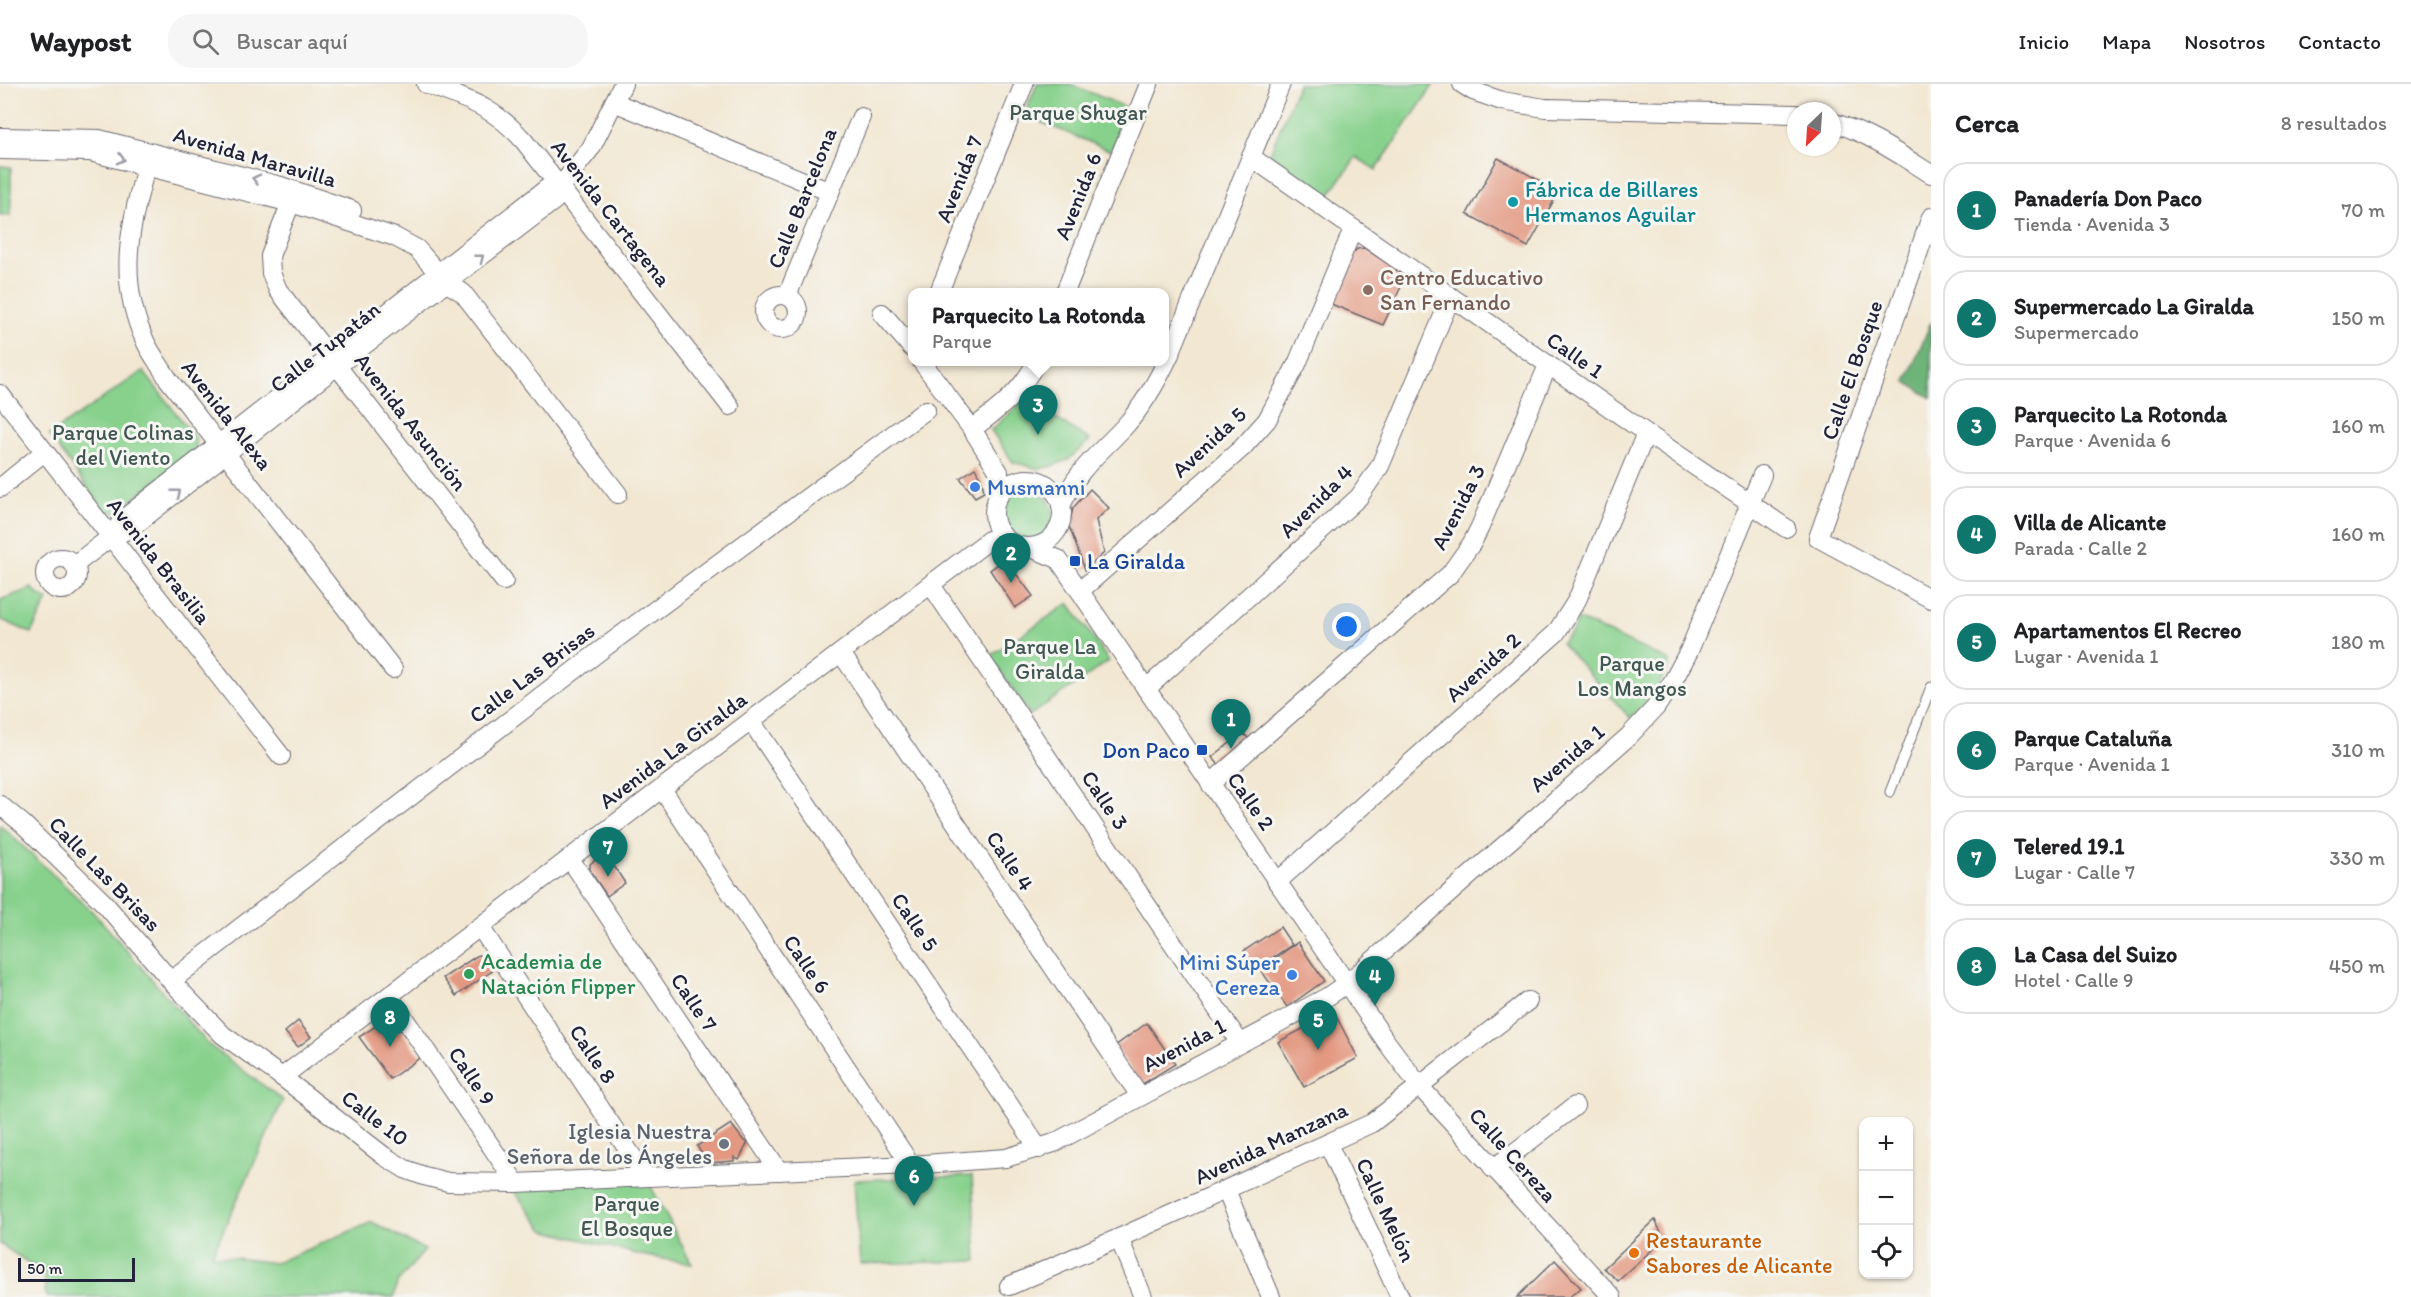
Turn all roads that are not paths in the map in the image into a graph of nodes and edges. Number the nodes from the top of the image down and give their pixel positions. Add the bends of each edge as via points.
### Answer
1 (426, 84) edge
2 (623, 84) edge
3 (1024, 84) edge
4 (1149, 84) edge
5 (1281, 84) edge
6 (1462, 84) edge
7 (615, 102) junction
8 (1787, 114) edge
9 (861, 117) dead end
10 (1841, 125) edge
11 (0, 137) edge
12 (0, 150) edge
13 (1251, 157) junction
14 (148, 159) junction
15 (1931, 174) edge
16 (560, 187) junction
17 (830, 192) junction
18 (293, 196) junction
19 (1931, 218) edge
20 (1353, 229) junction
21 (448, 273) junction
22 (941, 288) edge
23 (1067, 288) edge
24 (787, 296) dead end
25 (1451, 297) junction
26 (882, 313) dead end
27 (908, 342) edge
28 (1169, 356) edge
29 (333, 362) junction
30 (1548, 365) junction
31 (925, 366) edge
32 (1033, 366) edge
33 (1164, 366) edge
34 (0, 394) edge
35 (730, 406) dead end
36 (926, 410) dead end
37 (972, 429) junction
38 (1646, 433) junction
39 (223, 448) junction
40 (44, 452) junction
41 (1080, 471) junction
42 (999, 472) junction
43 (1762, 475) dead end
44 (1021, 480) junction
45 (1044, 483) junction
46 (0, 488) edge
47 (618, 494) dead end
48 (999, 496) junction
49 (1750, 504) junction
50 (1060, 516) junction
51 (995, 519) junction
52 (1786, 528) dead end
53 (111, 537) junction
54 (989, 540) junction
55 (1011, 544) junction
56 (1031, 548) junction
57 (1058, 559) junction
58 (74, 564) dead end
59 (504, 581) dead end
60 (930, 585) junction
61 (1080, 590) junction
62 (1931, 599) edge
63 (841, 653) junction
64 (393, 669) dead end
65 (1931, 687) edge
66 (1146, 689) junction
67 (751, 721) junction
68 (281, 756) dead end
69 (1210, 784) junction
70 (662, 789) junction
71 (1890, 792) dead end
72 (0, 805) edge
73 (570, 859) junction
74 (1277, 882) junction
75 (480, 927) junction
76 (171, 981) junction
77 (1346, 984) junction
78 (388, 996) junction
79 (1528, 1001) dead end
80 (1385, 1040) joint
81 (1240, 1042) junction
82 (282, 1077) junction
83 (1420, 1087) junction
84 (1140, 1096) junction
85 (1575, 1106) dead end
86 (1328, 1144) junction
87 (1039, 1149) junction
88 (911, 1165) junction
89 (1493, 1169) junction
90 (779, 1171) junction
91 (646, 1177) junction
92 (448, 1182) joint
93 (516, 1183) junction
94 (1226, 1190) junction
95 (1119, 1238) junction
96 (1009, 1286) dead end
97 (1143, 1297) edge
98 (1271, 1297) edge
99 (1400, 1297) edge
100 (1612, 1297) edge

1 - 16 street, Avenida Cartagena via 476,102 507,122
2 - 7 street, Calle Tupatán
3 - 22 street, Avenida 7
4 - 23 street, Avenida 6
5 - 13 street
6 - 8 street via 1502,101 1545,108
7 - 16 street, Calle Tupatán via 591,148
7 - 17 street
9 - 17 street, Calle Barcelona
10 - 15 street via 1887,146
11 - 14 street, Avenida Maravilla via 99,140
12 -> 14 street, Avenida Maravilla via 90,152
13 - 20 street, Calle 1
13 - 28 street
14 - 18 street, Avenida Maravilla
14 - 39 street, Avenida Alexa via 127,260 134,312 146,344 162,370
16 - 21 street, Calle Tupatán via 555,200
16 - 35 street, Avenida Cartagena
17 - 24 street, Calle Barcelona
18 - 21 street, Avenida Maravilla via 395,237
18 - 29 street, Avenida Asunción via 270,256 271,273 278,290
19 - 62 street, Calle El Bosque via 1818,538
20 - 25 street, Calle 1
20 - 61 street, Avenida 5 via 1297,364 1268,420 1242,448
21 - 29 street, Calle Tupatán
21 - 47 street, Avenida Maravilla
25 - 30 street, Calle 1
25 - 66 street, Avenida 4 via 1380,466 1359,497
26 - 27 street
29 - 39 street, Calle Tupatán
29 - 59 street, Avenida Asunción
30 - 38 street, Calle 1
30 - 69 street, Avenida 3 via 1480,526 1450,574
31 - 37 street
32 - 37 street via 1002,407
33 - 41 street via 1155,386 1125,425
34 - 40 street, Avenida Brasilia
36 - 76 street, Calle Las Brisas via 601,650
37 - 42 street
38 - 49 street, Calle 1
38 - 74 street, Avenida 2 via 1577,600 1556,633
39 - 53 street, Calle Tupatán via 130,530
39 - 64 street, Avenida Alexa
40 - 46 street
40 - 53 street, Avenida Brasilia
41 - 45 street
41 - 50 street
42 - 44 street
42 - 48 street
43 - 49 street, Avenida 1
44 - 45 street
44 - 48 street
45 - 50 street via 1059,497
48 - 51 street
49 - 52 street, Calle 1
49 - 77 street, Avenida 1 via 1689,651 1656,707 1629,736
50 - 56 street via 1048,539
50 - 57 street
51 - 54 street
51 - 55 street via 998,530
53 - 58 street, Calle Tupatán
53 - 68 street, Avenida Brasilia
54 - 55 street
54 - 60 street, Avenida La Giralda
55 - 56 street
56 - 57 street
57 - 61 street, Calle 2
60 - 63 street, Avenida La Giralda
60 - 81 street, Calle 3
61 - 66 street, Calle 2
63 - 67 street, Avenida La Giralda
63 - 84 street, Calle 4
65 - 71 lane
66 - 69 street, Calle 2
67 - 70 street, Avenida La Giralda
67 - 87 street, Calle 5
69 - 74 street, Calle 2
70 - 73 street, Avenida La Giralda
70 - 88 street, Calle 6
72 - 76 street, Calle Las Brisas via 104,903
73 - 75 street, Avenida La Giralda
73 - 90 street, Calle 7
74 - 77 street, Calle 2
75 - 78 street, Avenida La Giralda
75 - 91 street, Calle 8
76 - 82 street, Calle Las Brisas via 223,1035
77 - 80 street, Calle 2
77 - 81 street, Avenida 1
78 - 82 street, Avenida La Giralda
78 - 93 street, Calle 9
79 - 83 street, Avenida Manzana
80 - 83 street, Calle Cereza
81 - 84 street, Avenida 1
82 - 92 street, Calle 10 via 384,1156 405,1169
83 - 86 street, Avenida Manzana via 1372,1123
83 - 89 street, Calle Cereza
84 - 87 street, Avenida 1
85 - 89 street
86 - 94 street, Avenida Manzana
86 - 99 street, Calle Melón
87 - 88 street, Avenida 1 via 1006,1158
88 - 90 street, Avenida 1
89 - 100 street, Calle Cereza
90 - 91 street, Avenida 1
91 - 93 street, Avenida 1
92 - 93 street, Avenida 1
94 - 95 street, Avenida Manzana
94 - 98 street
95 - 96 street, Avenida Manzana
95 - 97 street

